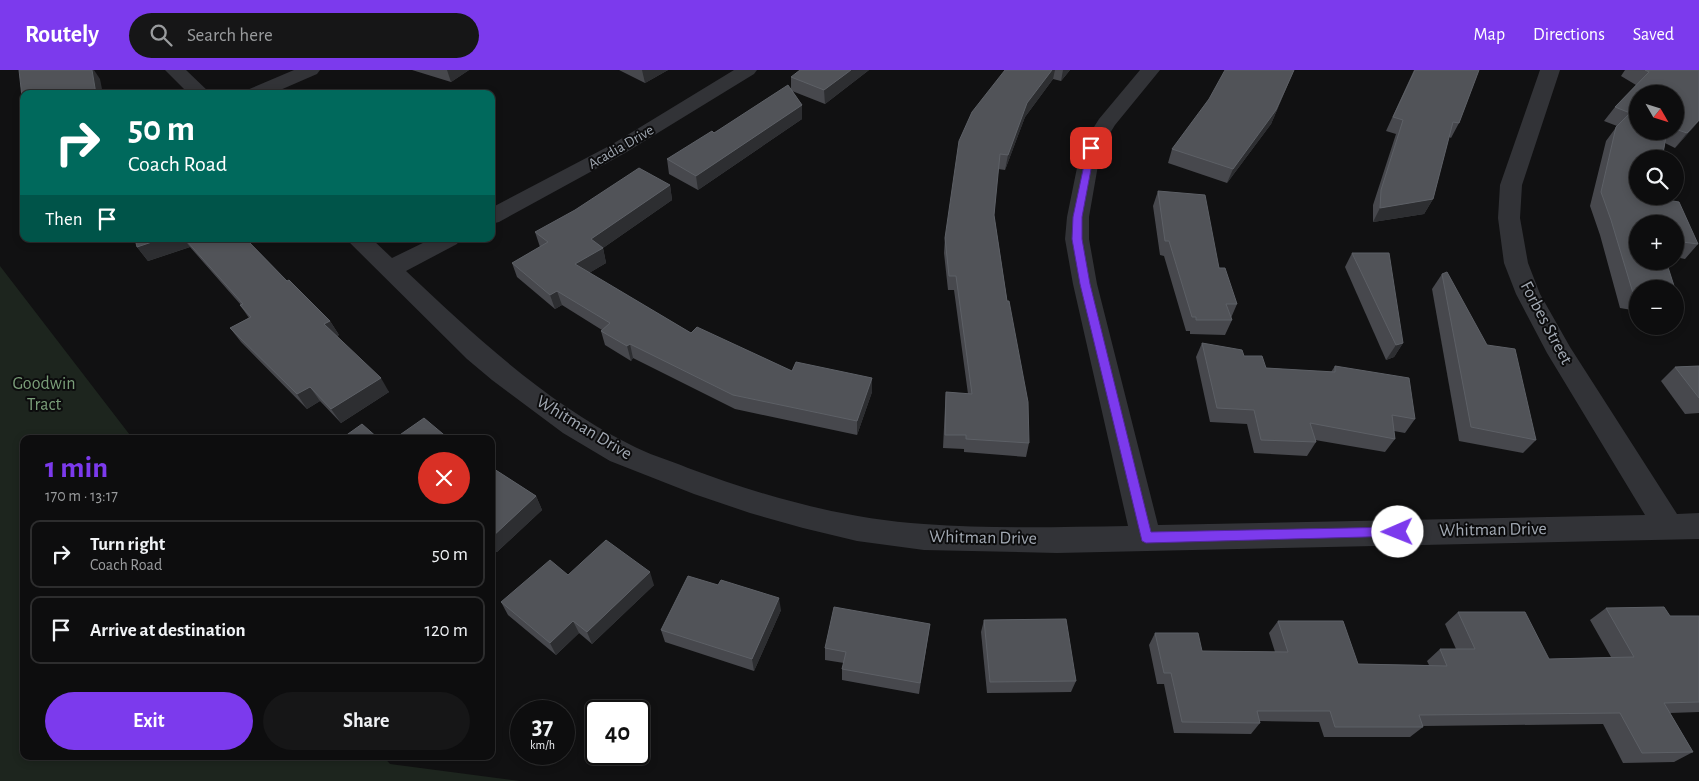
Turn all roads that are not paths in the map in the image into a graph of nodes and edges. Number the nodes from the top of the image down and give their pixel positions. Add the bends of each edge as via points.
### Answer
1 (174, 70) edge
2 (310, 70) edge
3 (747, 70) edge
4 (1150, 70) edge
5 (1550, 70) edge
6 (196, 90) edge
7 (263, 90) edge
8 (495, 215) edge
9 (361, 242) edge
10 (443, 242) edge
11 (390, 269) junction
12 (1699, 526) edge
13 (1669, 527) junction
14 (1146, 538) junction

1 - 6 street
2 - 7 street
3 - 8 street, Acadia Drive via 618,149
4 - 14 street via 1106,123 1091,148 1077,239
5 - 13 street, Forbes Street via 1511,184 1509,218 1516,262 1528,294 1556,345
9 - 11 street, Whitman Drive
10 - 11 street
11 - 14 street, Whitman Drive via 476,352 531,396 620,453 704,486 803,516 857,528 924,537
12 - 13 street, Whitman Drive
13 - 14 street, Whitman Drive

